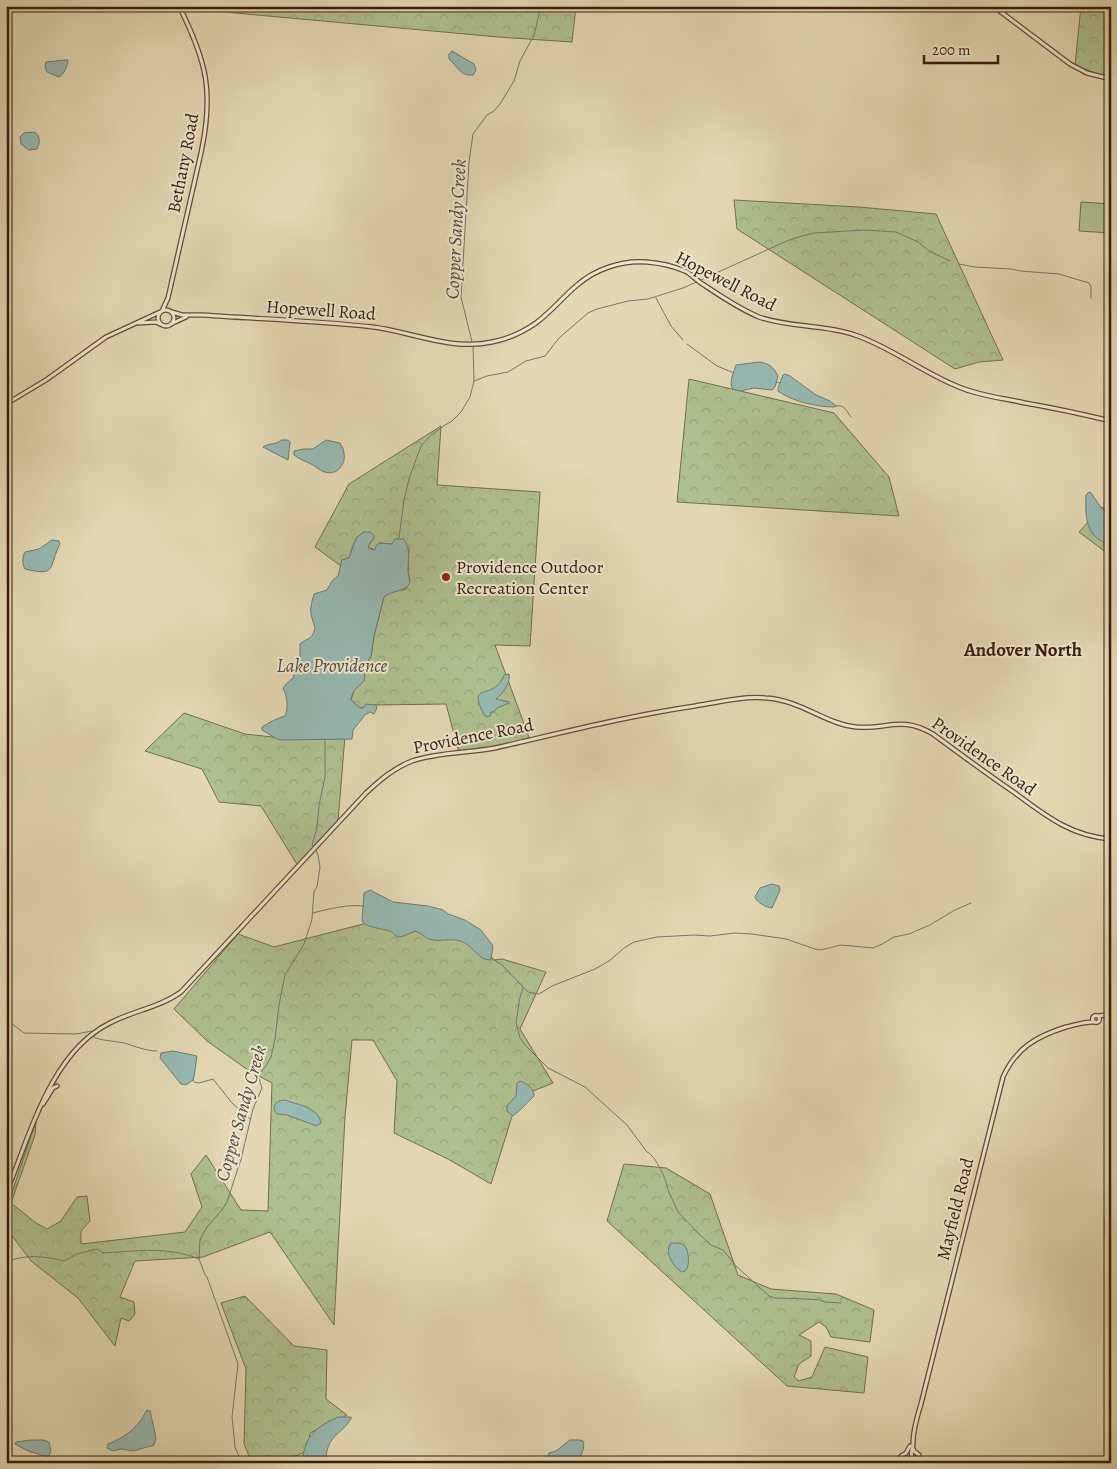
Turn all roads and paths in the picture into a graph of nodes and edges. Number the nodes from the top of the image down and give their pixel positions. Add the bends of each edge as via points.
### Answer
1 (179, 6) edge
2 (993, 6) edge
3 (1111, 79) edge
4 (168, 298) junction
5 (161, 312) junction
6 (172, 312) junction
7 (189, 316) junction
8 (136, 323) junction
9 (161, 324) junction
10 (171, 324) junction
11 (6, 404) edge
12 (1111, 421) edge
13 (1111, 839) edge
14 (1111, 1015) edge
15 (1099, 1018) junction
16 (1093, 1020) junction
17 (57, 1086) dead end
18 (40, 1106) junction
19 (6, 1198) edge
20 (912, 1441) junction
21 (912, 1446) junction
22 (909, 1454) junction
23 (919, 1455) dead end
24 (147, 1463) edge
25 (174, 1463) edge
26 (902, 1463) edge
27 (910, 1463) edge

1 - 4 street, Bethany Road via 203,64 208,110 202,153
2 - 3 street via 1070,64 1087,73
4 - 5 street, Bethany Road
4 - 6 street, Bethany Road
5 - 6 street
5 - 8 street
5 - 9 street via 158,317
6 - 7 street, Hopewell Road
6 - 10 street
7 - 10 street, Hopewell Road
7 - 12 street, Hopewell Road via 374,327 451,344 482,344 526,329 581,281 597,272 616,265 646,262 684,271 763,318 827,328 865,339 938,378 972,392
8 - 9 street
8 - 11 street via 106,337
9 - 10 street
13 - 18 street, Providence Road via 1082,834 1060,825 922,728 900,723 864,728 849,726 790,702 767,698 743,698 655,712 480,751 425,758 398,767 379,781 181,992 164,1002 117,1019 87,1038 60,1070
14 - 15 street
15 - 16 street via 1095,1016
15 - 16 street via 1097,1023
16 - 20 street, Mayfield Road via 1031,1042 1013,1060 1003,1077
17 - 18 street
18 - 19 street, Providence Road
20 - 21 street, Mayfield Road
20 - 22 street, Mayfield Road
21 - 22 street, Mayfield Road
21 - 23 street
22 - 26 street via 901,1456
22 - 27 street via 912,1458
24 - 25 street

